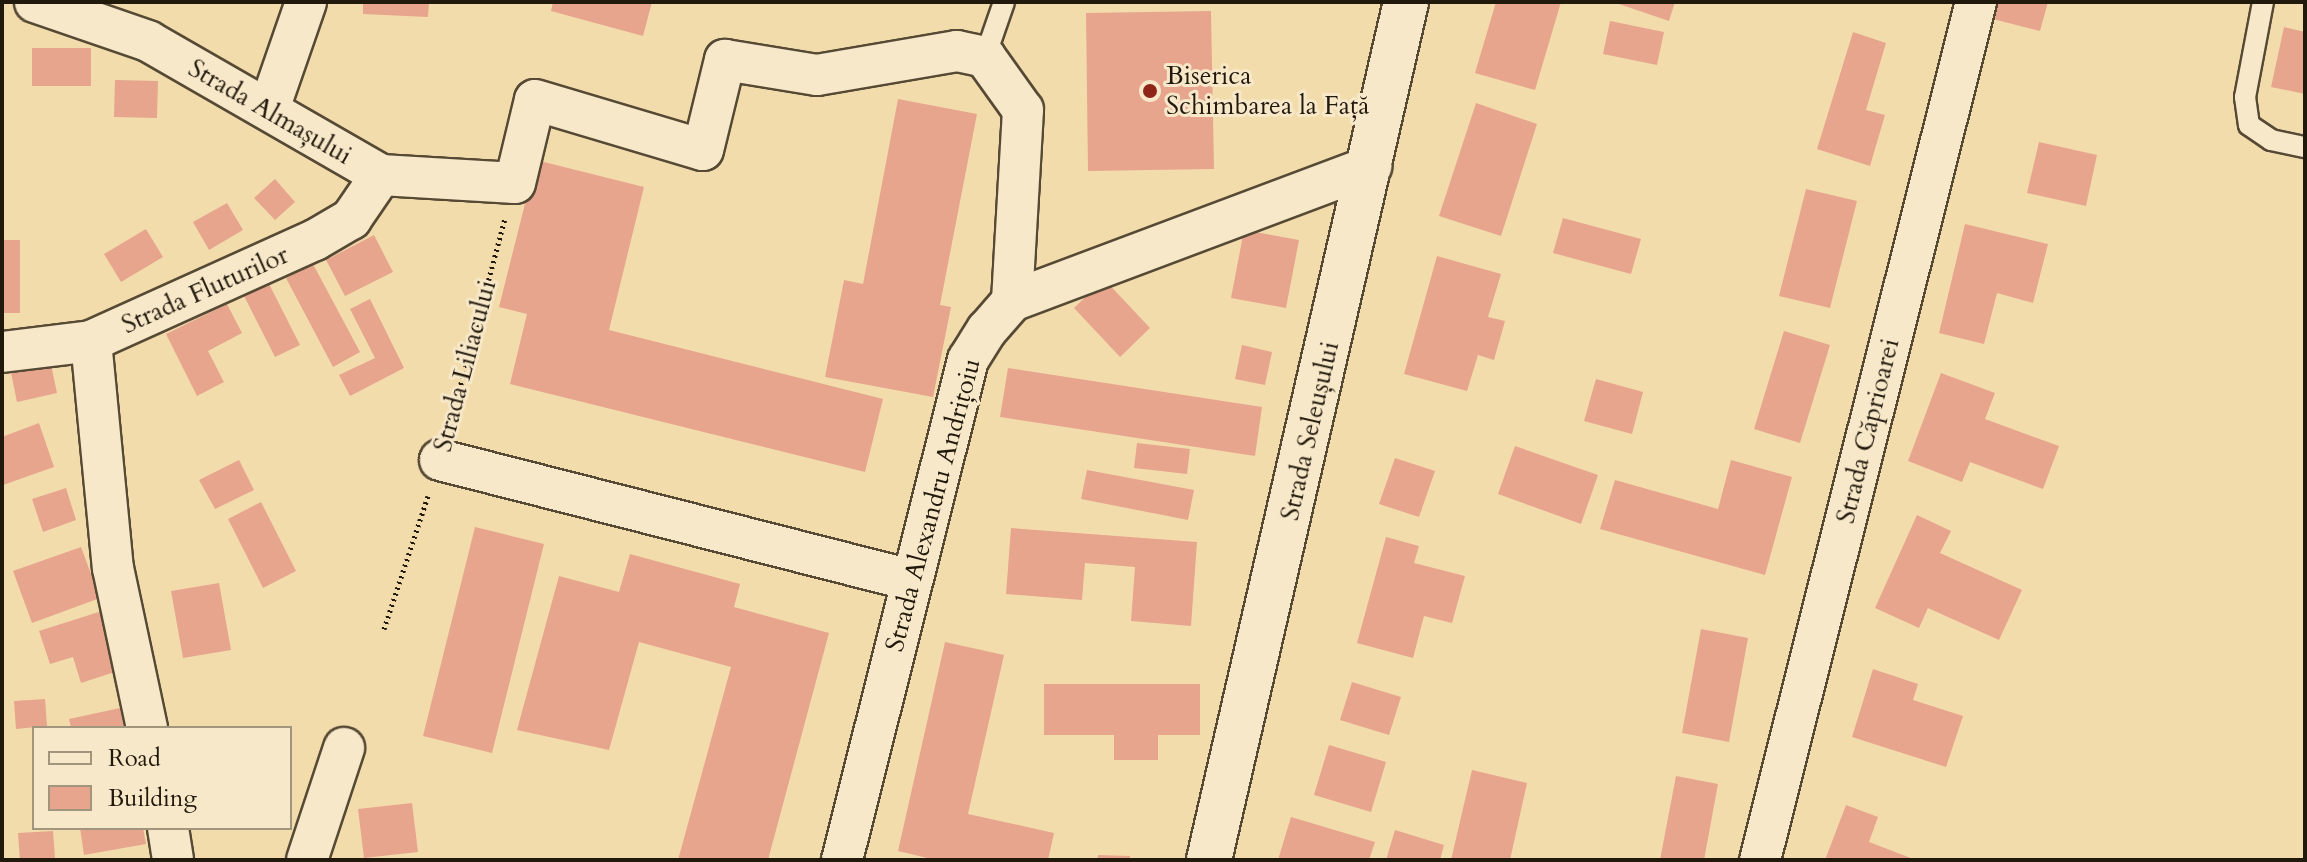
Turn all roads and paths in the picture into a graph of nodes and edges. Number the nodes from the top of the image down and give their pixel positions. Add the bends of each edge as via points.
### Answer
1 (35, 2) edge
2 (306, 2) edge
3 (1004, 2) edge
4 (1406, 2) edge
5 (1976, 2) edge
6 (2263, 2) edge
7 (985, 57) junction
8 (269, 109) junction
9 (2305, 147) edge
10 (1372, 166) junction
11 (381, 175) junction
12 (515, 183) junction
13 (1012, 301) junction
14 (91, 341) junction
15 (2, 352) edge
16 (440, 460) junction
17 (911, 580) junction
18 (384, 629) dead end
19 (147, 726) edge
20 (344, 748) dead end
21 (168, 830) edge
22 (173, 860) edge
23 (307, 860) edge
24 (842, 860) edge
25 (1209, 860) edge
26 (1760, 860) edge

1 - 8 street, Strada Almașului via 148,41
2 - 8 street
3 - 7 lane
4 - 10 main road, Strada Seleușului
5 - 26 street, Strada Căprioarei
6 - 9 lane via 2245,97 2249,125 2271,140
7 - 12 street via 957,51 817,75 725,60 703,150 535,100
7 - 13 street via 1023,110
8 - 11 street, Strada Almașului
10 - 13 street
10 - 25 main road, Strada Seleușului
11 - 12 street, Strada Almașului
11 - 14 street, Strada Fluturilor via 351,219 315,240
12 - 16 path, Strada Liliacului
13 - 17 street, Strada Alexandru Andrițoiu via 968,360
14 - 15 street, Strada Fluturilor
14 - 19 street via 113,568
16 - 17 street
16 - 18 path, Strada Liliacului
17 - 24 street, Strada Alexandru Andrițoiu
20 - 23 street
21 - 22 street

